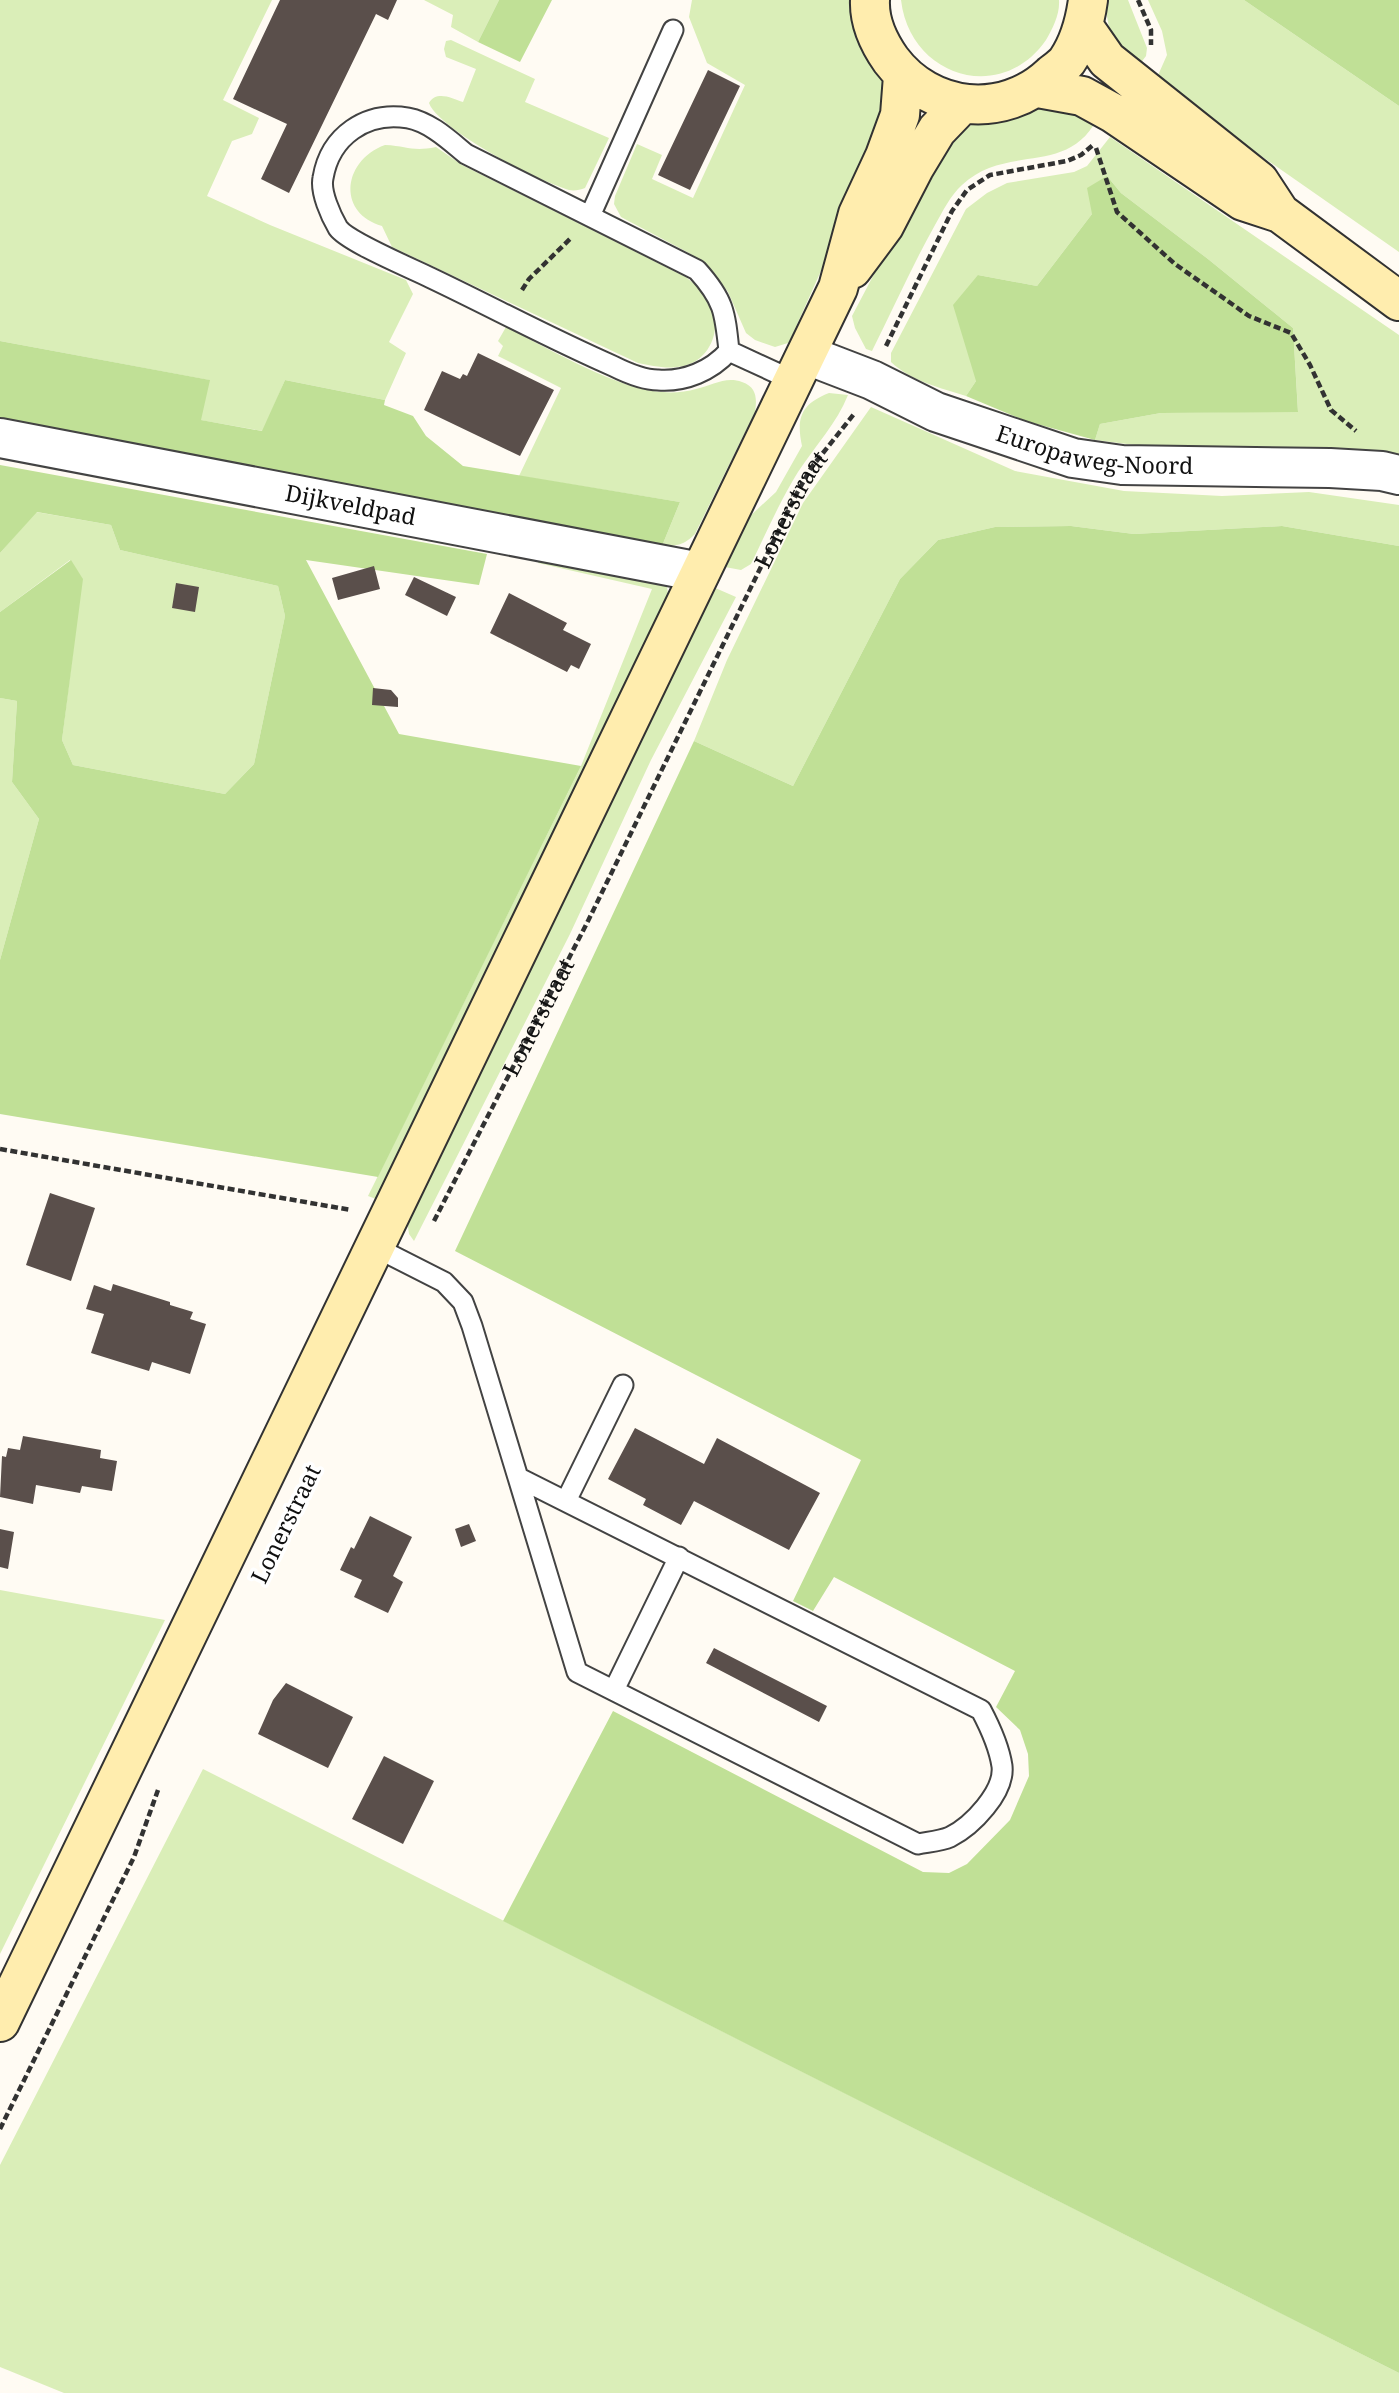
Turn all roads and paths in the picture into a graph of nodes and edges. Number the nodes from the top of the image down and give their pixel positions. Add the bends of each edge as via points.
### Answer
1 (870, 0) edge
2 (1138, 0) edge
3 (1086, 13) edge
4 (673, 30) dead end
5 (903, 76) junction
6 (1134, 84) junction
7 (1038, 88) junction
8 (962, 104) junction
9 (1280, 213) junction
10 (590, 216) junction
11 (838, 288) junction
12 (1399, 301) edge
13 (504, 313) junction
14 (729, 351) junction
15 (801, 368) junction
16 (872, 380) junction
17 (0, 438) edge
18 (1384, 473) edge
19 (701, 572) junction
20 (0, 1149) edge
21 (380, 1236) junction
22 (412, 1264) junction
23 (623, 1385) dead end
24 (519, 1478) junction
25 (566, 1501) junction
26 (678, 1557) junction
27 (614, 1690) junction
28 (159, 1789) dead end
29 (0, 2022) edge
30 (0, 2129) edge

1 - 5 street via 880,46
2 - 6 path via 1151,30 1152,58
3 - 6 street via 1107,60
3 - 7 street via 1066,61
4 - 10 lane
5 - 8 street via 930,94
5 - 11 street, Lonerstraat via 900,115 858,214
6 - 9 street via 1259,181
7 - 8 street via 1001,103
7 - 9 street via 1082,96 1243,201
8 - 11 street, Lonerstraat via 937,130 884,226
9 - 12 street
10 - 13 path via 529,279
10 - 13 lane via 466,154 440,133 410,118 365,122 343,135 322,180 339,230
10 - 14 lane via 697,270 715,289 725,312
11 - 15 street, Lonerstraat
13 - 14 lane via 615,367 656,380 704,372
14 - 15 lane
15 - 16 street, Europaweg-Noord
15 - 19 street, Lonerstraat
16 - 18 street, Europaweg-Noord via 936,412 1073,458 1122,465
16 - 18 path, Lonerstraat via 899,317 967,190 990,175 1067,161 1095,143 1117,212 1175,264 1238,309 1291,333 1331,410 1369,441
16 - 22 path, Lonerstraat via 857,410 797,493 589,921
17 - 19 street, Dijkveldpad
19 - 21 street, Lonerstraat
20 - 21 path via 347,1208
21 - 22 lane
21 - 29 street, Lonerstraat
22 - 24 lane via 444,1282 463,1302
23 - 25 lane
24 - 25 lane
24 - 27 lane via 577,1672
25 - 26 lane
26 - 27 lane
26 - 27 lane via 981,1710 1002,1769 995,1793 975,1820 949,1838 918,1844
28 - 30 path via 134,1857

